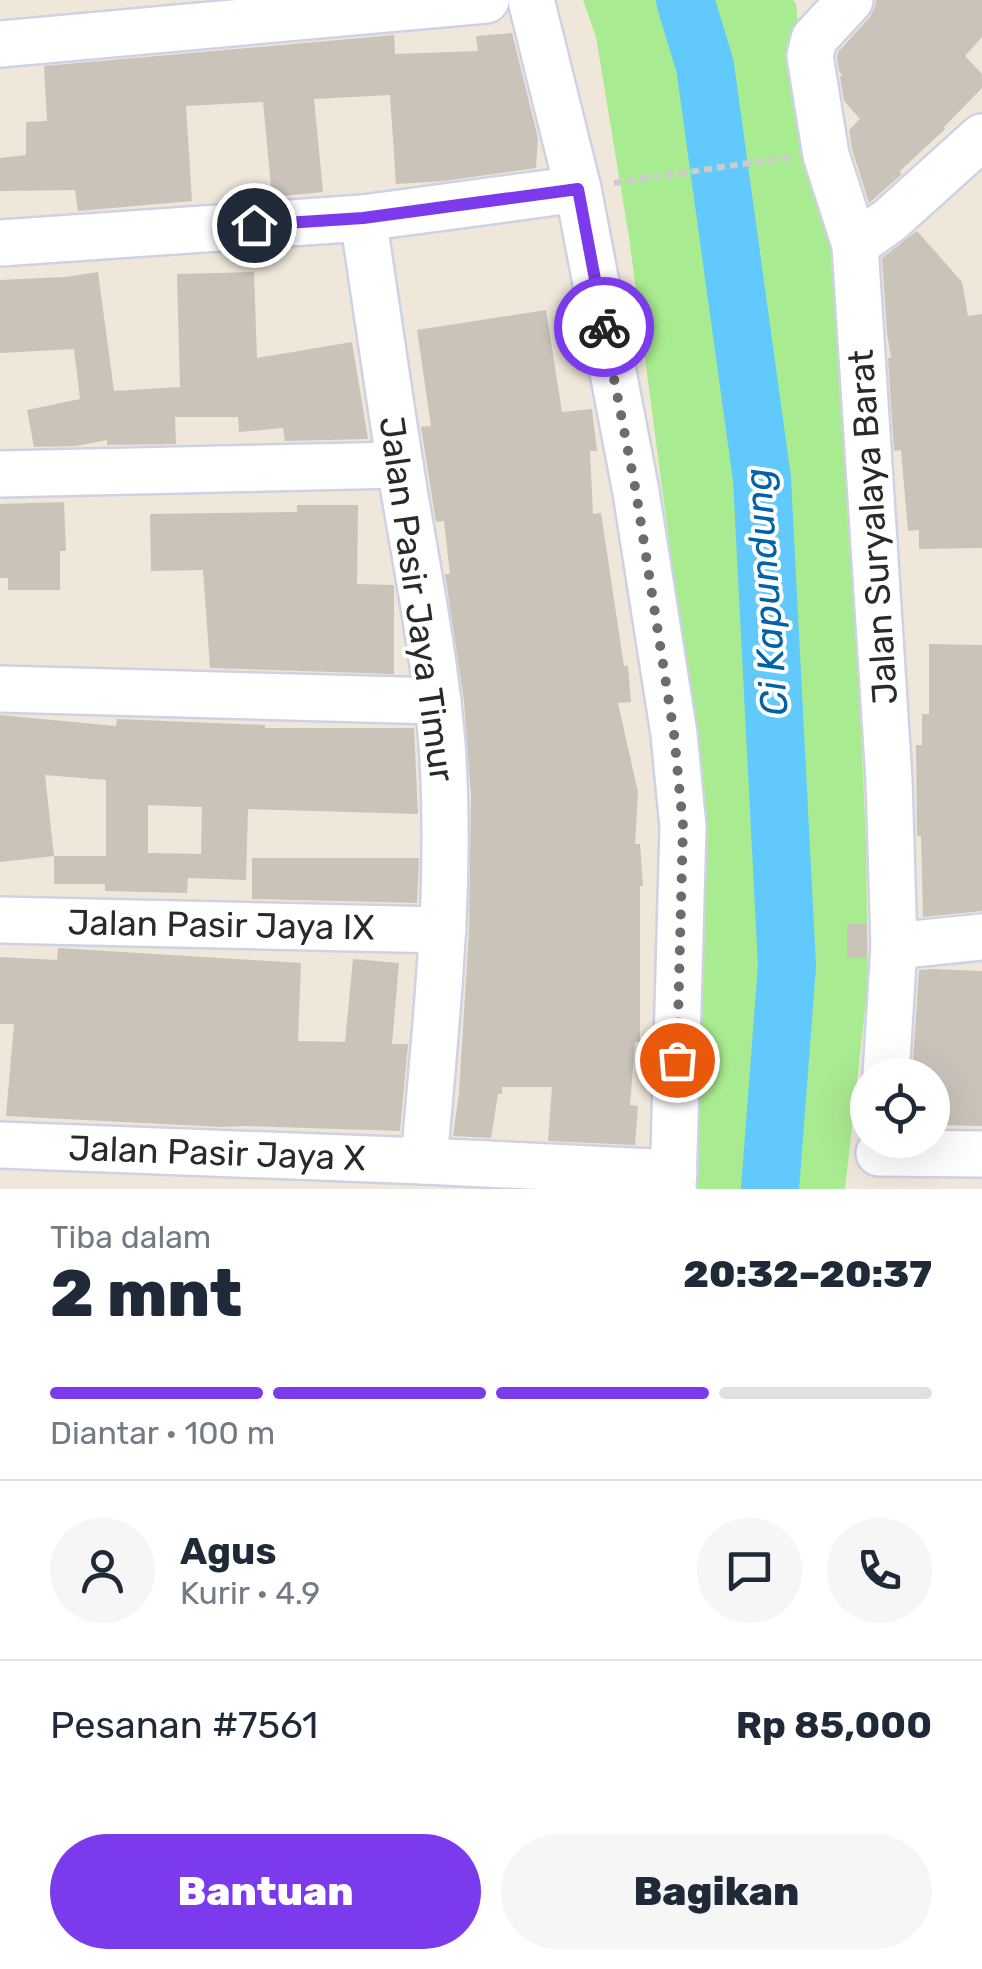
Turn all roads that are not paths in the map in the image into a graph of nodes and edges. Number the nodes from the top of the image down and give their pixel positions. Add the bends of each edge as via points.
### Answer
1 (486, 0) edge
2 (531, 0) edge
3 (850, 0) edge
4 (0, 44) edge
5 (977, 153) edge
6 (578, 189) junction
7 (363, 218) junction
8 (0, 243) edge
9 (855, 245) junction
10 (400, 464) junction
11 (0, 474) edge
12 (0, 689) edge
13 (438, 701) junction
14 (0, 920) edge
15 (443, 930) junction
16 (982, 937) edge
17 (894, 946) junction
18 (887, 1058) edge
19 (0, 1145) edge
20 (982, 1154) edge
21 (424, 1160) junction
22 (878, 1161) edge
23 (673, 1181) edge

1 - 4 street
2 - 6 street
3 - 9 street, Jalan Suryalaya Barat via 814,39 810,56 826,155
5 - 9 street
6 - 7 street
6 - 23 street via 636,492 683,826
7 - 8 street
7 - 10 street, Jalan Pasir Jaya Timur
9 - 17 street, Jalan Suryalaya Barat
10 - 11 street
10 - 13 street, Jalan Pasir Jaya Timur
12 - 13 street
13 - 15 street, Jalan Pasir Jaya Timur
14 - 15 street, Jalan Pasir Jaya IX
15 - 21 street, Jalan Pasir Jaya Timur
16 - 17 street
17 - 18 street, Jalan Suryalaya Barat
19 - 21 street, Jalan Pasir Jaya X
20 - 22 street
21 - 23 street, Jalan Pasir Jaya X

